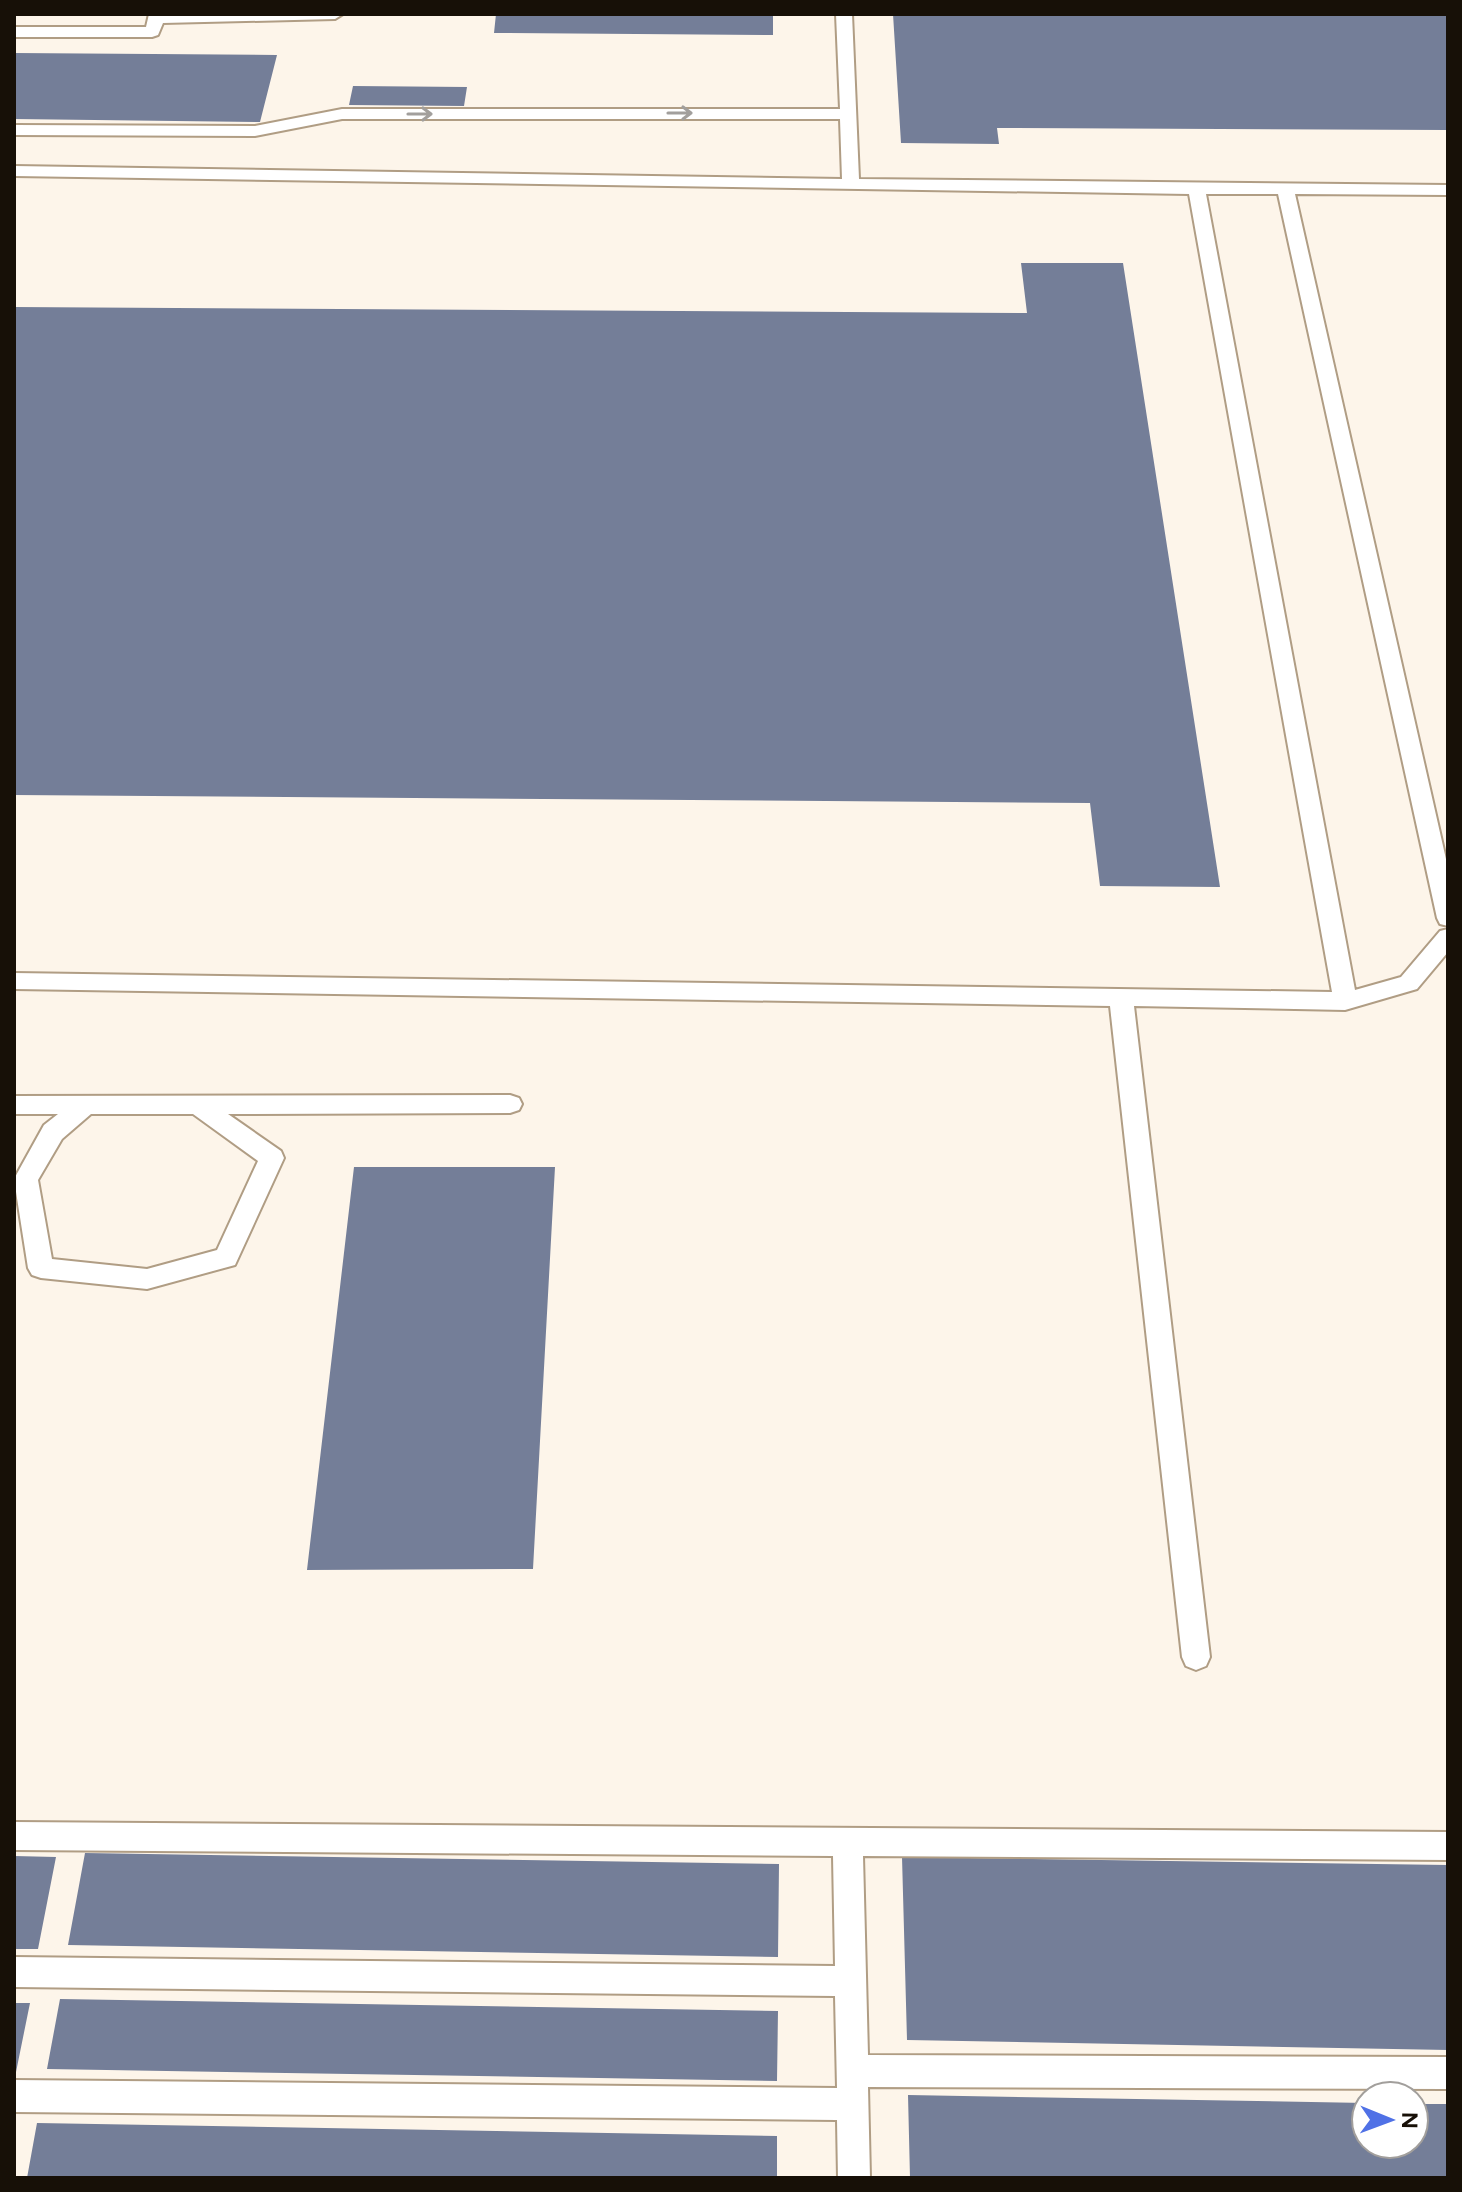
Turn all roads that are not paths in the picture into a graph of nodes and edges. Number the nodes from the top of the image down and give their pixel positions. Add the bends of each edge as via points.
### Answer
1 (335, 14) edge
2 (844, 14) edge
3 (156, 16) edge
4 (14, 32) edge
5 (848, 114) junction
6 (14, 130) edge
7 (14, 171) edge
8 (851, 184) junction
9 (1197, 189) junction
10 (1285, 189) junction
11 (1448, 190) edge
12 (1448, 918) edge
13 (1448, 937) edge
14 (14, 981) edge
15 (1121, 998) junction
16 (1345, 1001) junction
17 (510, 1104) dead end
18 (14, 1105) edge
19 (198, 1105) junction
20 (84, 1106) junction
21 (1196, 1657) dead end
22 (14, 1836) edge
23 (848, 1842) junction
24 (1448, 1846) edge
25 (14, 1972) edge
26 (851, 1981) junction
27 (852, 2071) junction
28 (1448, 2073) edge
29 (14, 2096) edge
30 (853, 2104) junction
31 (854, 2178) edge

1 - 3 lane
2 - 5 lane
3 - 4 lane via 152,32
6 -> 5 lane via 255,131 342,114
5 - 8 lane
7 - 8 lane
8 - 9 lane
9 - 10 lane
9 - 16 lane
10 - 11 lane
10 - 12 lane
13 - 16 lane via 1409,983
14 - 15 lane
15 - 16 lane
15 - 21 lane
17 - 19 lane
18 - 20 lane
19 - 20 lane
19 - 20 lane via 272,1158 226,1258 147,1279 41,1268 26,1180 53,1132
22 - 23 lane
23 - 24 lane
23 - 26 lane
25 - 26 lane
26 - 27 lane
27 - 28 lane
27 - 30 lane
29 - 30 lane
30 - 31 lane

